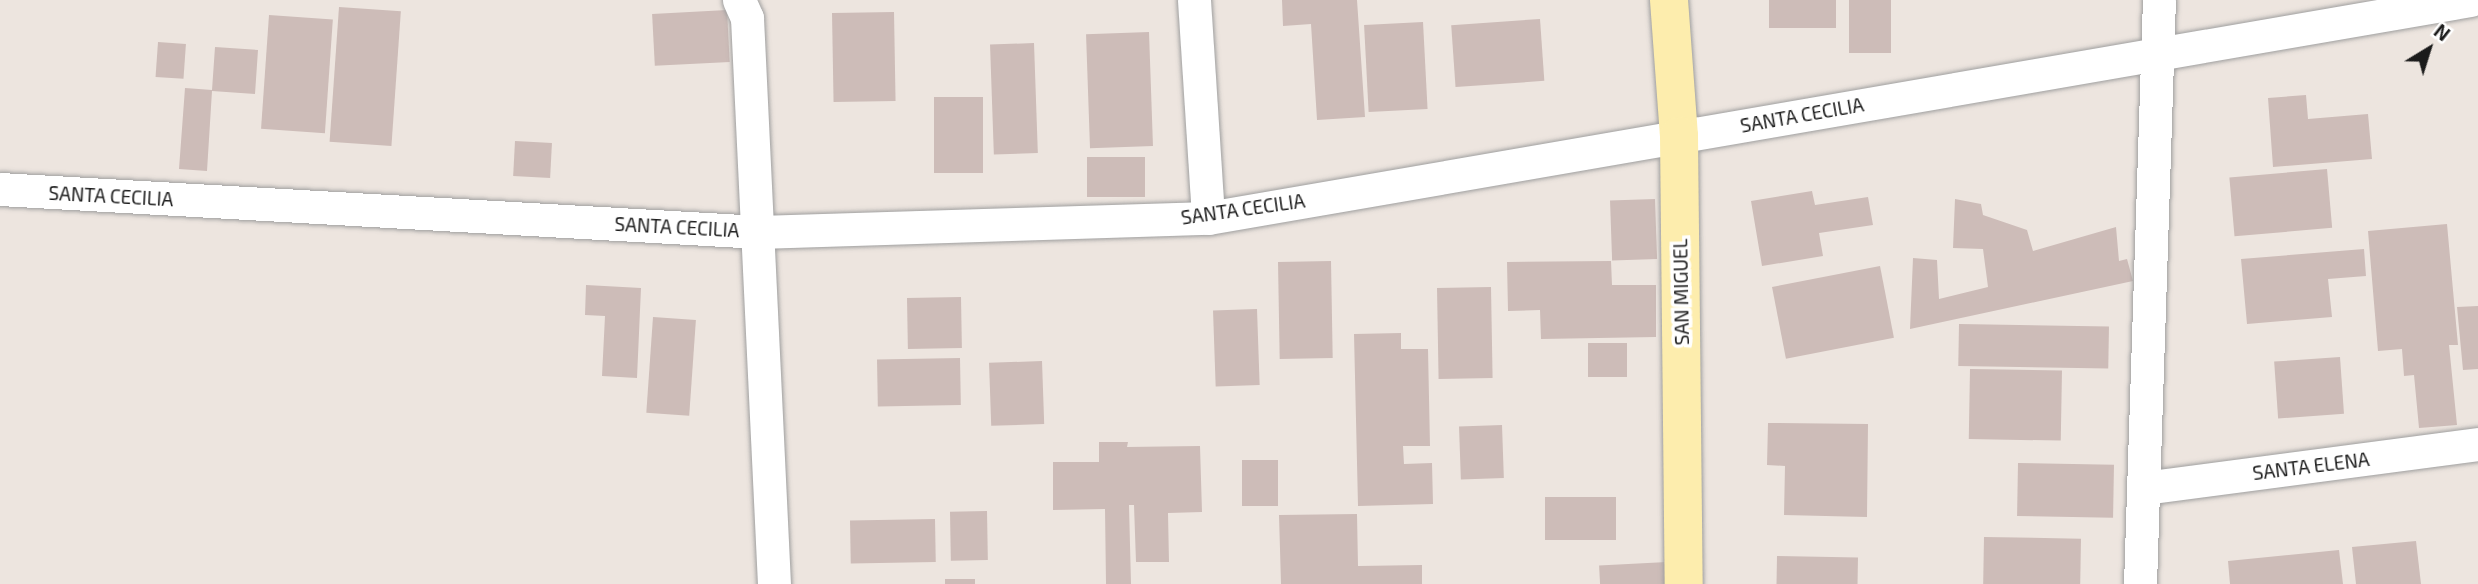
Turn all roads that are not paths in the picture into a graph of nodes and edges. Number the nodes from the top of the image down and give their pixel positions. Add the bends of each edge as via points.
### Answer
1 (739, 0) edge
2 (1194, 0) edge
3 (1669, 0) edge
4 (2159, 0) edge
5 (2470, 0) edge
6 (2157, 54) junction
7 (1679, 136) junction
8 (0, 189) edge
9 (1208, 218) junction
10 (759, 232) junction
11 (2478, 444) edge
12 (2144, 488) junction
13 (774, 584) edge
14 (1684, 584) edge
15 (2140, 584) edge

1 - 10 street via 747,18
2 - 9 street
3 - 7 street, SAN MIGUEL
4 - 6 street
5 - 6 street, SANTA CECILIA
6 - 7 street, SANTA CECILIA
6 - 12 street
7 - 9 street, SANTA CECILIA
7 - 14 street, SAN MIGUEL
8 - 10 street, SANTA CECILIA
9 - 10 street, SANTA CECILIA
10 - 13 street
11 - 12 street, SANTA ELENA
12 - 15 street

